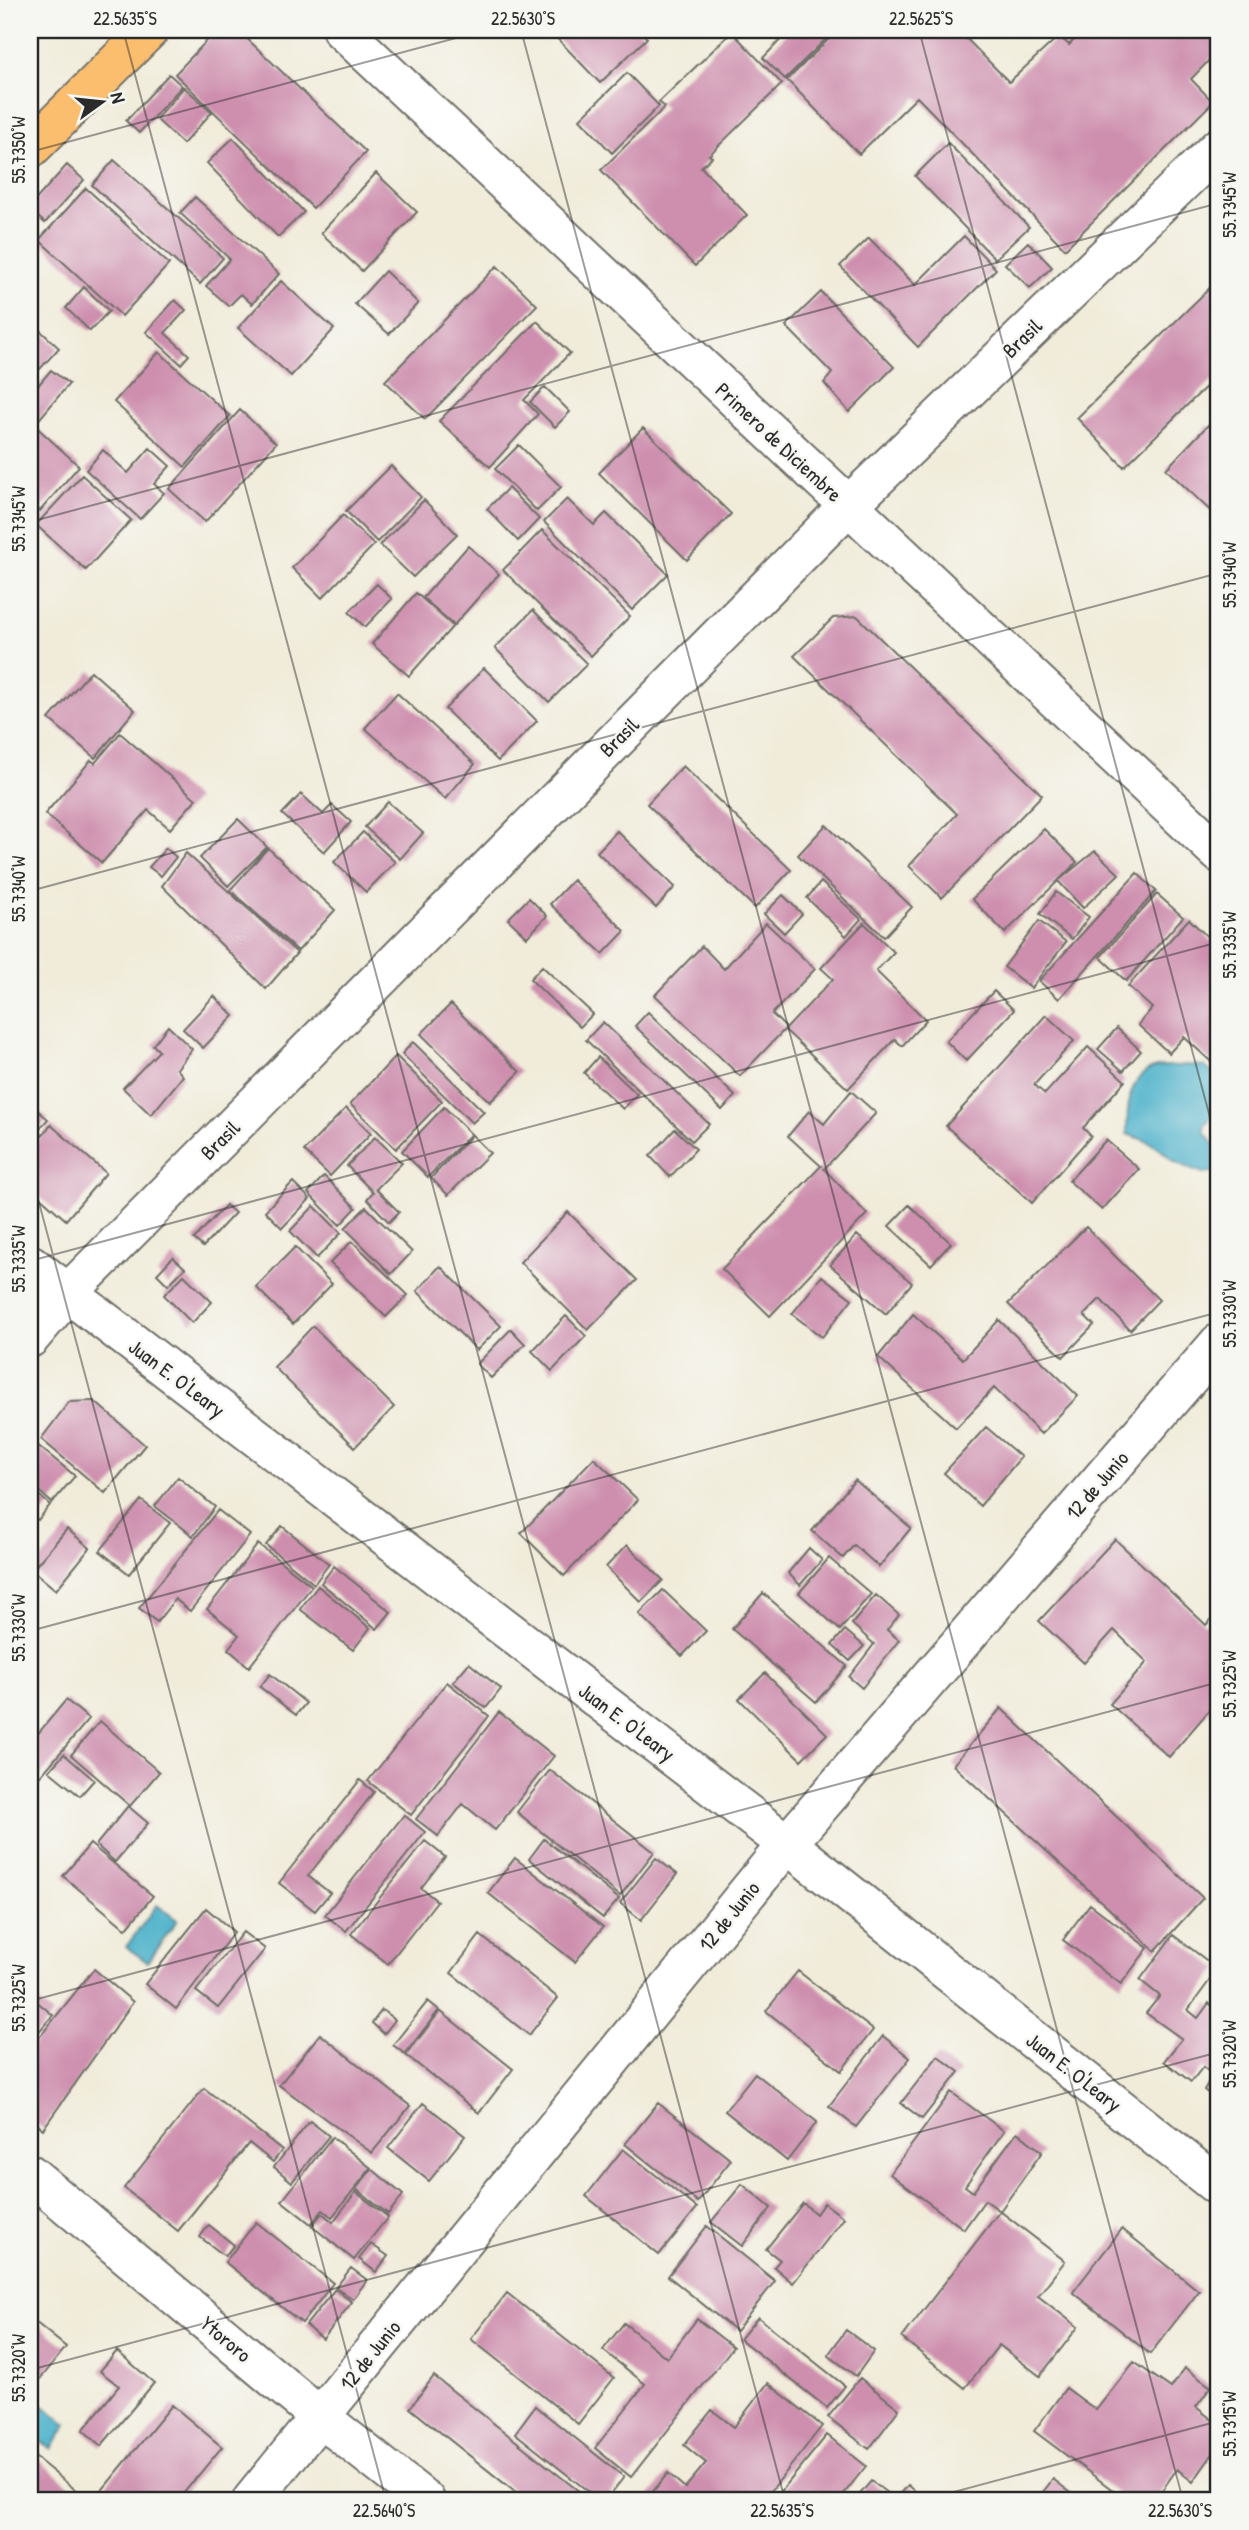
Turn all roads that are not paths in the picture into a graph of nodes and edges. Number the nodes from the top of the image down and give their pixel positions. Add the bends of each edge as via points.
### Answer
1 (149, 30) edge
2 (342, 30) edge
3 (1219, 147) edge
4 (30, 149) edge
5 (848, 507) junction
6 (1219, 853) edge
7 (30, 1264) edge
8 (67, 1294) junction
9 (30, 1338) edge
10 (1219, 1343) edge
11 (787, 1844) junction
12 (30, 2174) edge
13 (1219, 2187) edge
14 (320, 2417) junction
15 (252, 2500) edge
16 (425, 2500) edge

1 - 4 main road
2 - 5 street, Primero de Diciembre
3 - 5 street, Brasil
5 - 6 street, Primero de Diciembre
5 - 8 street, Brasil
7 - 8 street, Juan E. O'Leary
8 - 9 street, Brasil
8 - 11 street, Juan E. O'Leary
10 - 11 street, 12 de Junio
11 - 13 street, Juan E. O'Leary
11 - 14 street, 12 de Junio
12 - 14 street, Ytororo
14 - 15 street, 12 de Junio
14 - 16 street, Ytororo

